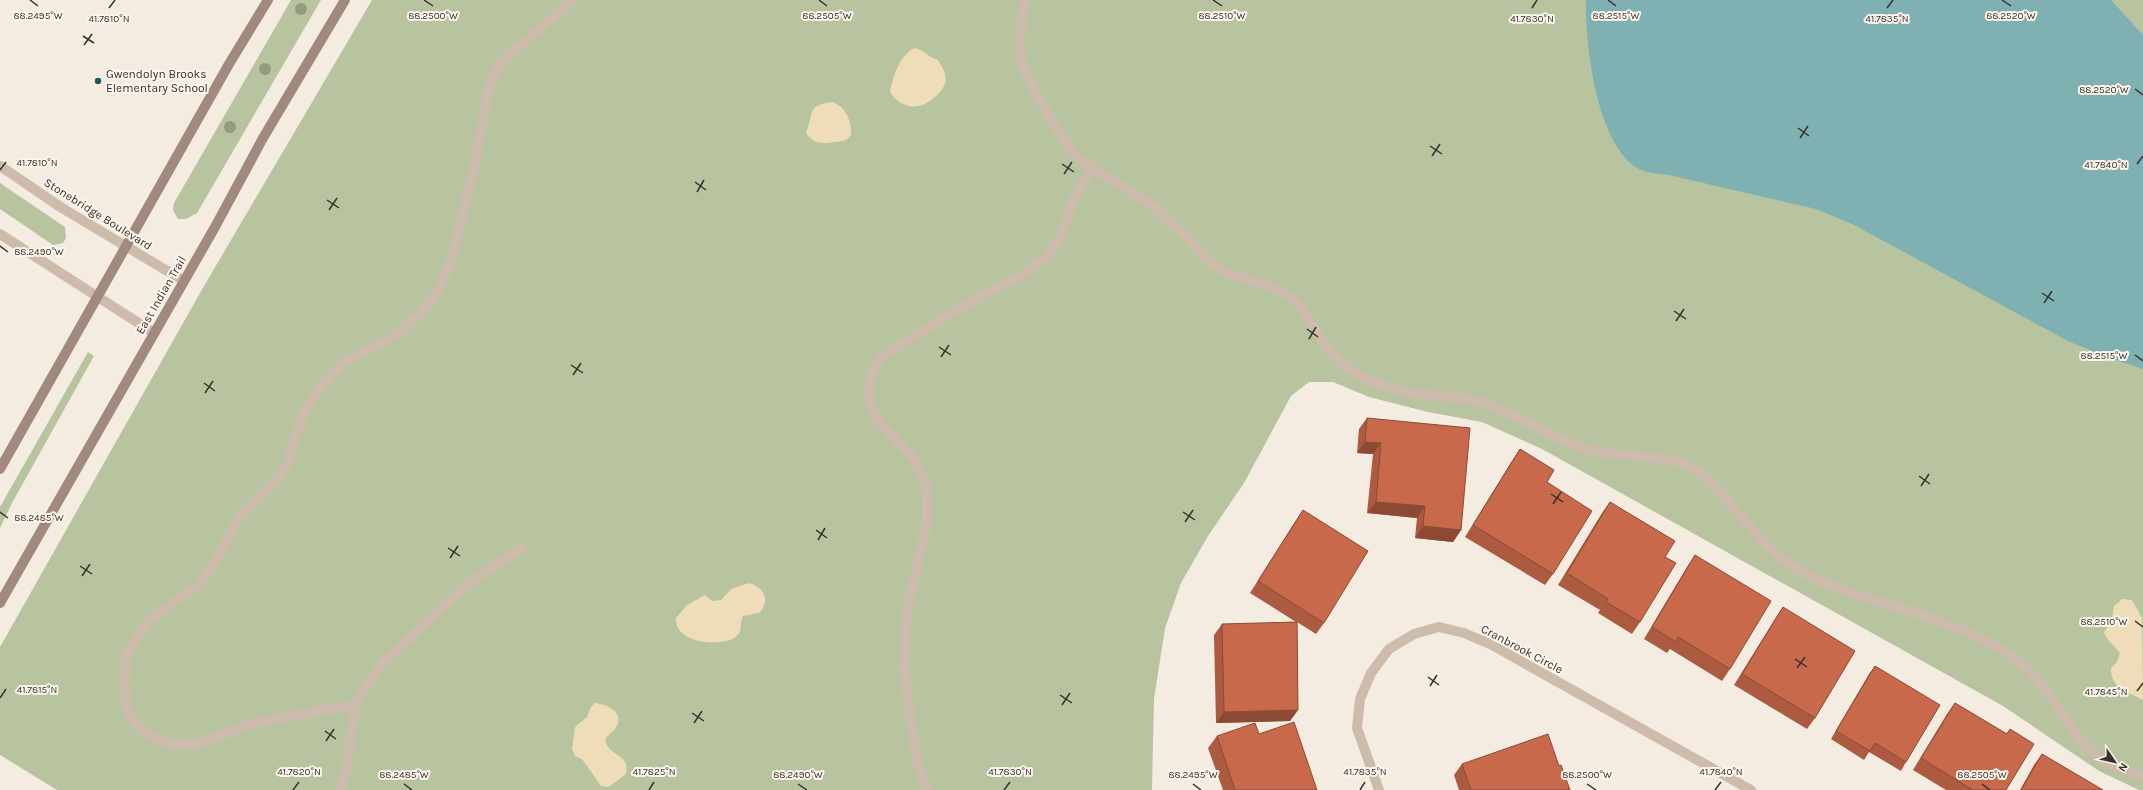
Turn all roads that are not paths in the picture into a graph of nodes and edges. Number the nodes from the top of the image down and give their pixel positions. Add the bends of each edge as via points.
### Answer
1 (268, 0) edge
2 (345, 0) edge
3 (573, 0) edge
4 (1025, 0) edge
5 (0, 166) edge
6 (1092, 167) junction
7 (0, 234) edge
8 (126, 247) junction
9 (184, 281) junction
10 (97, 297) junction
11 (154, 333) junction
12 (0, 469) edge
13 (521, 548) dead end
14 (0, 603) edge
15 (355, 705) junction
16 (2143, 776) edge
17 (341, 790) edge
18 (927, 790) edge
19 (1379, 790) edge
20 (1751, 790) edge

1 - 8 main road
2 - 9 main road, East Indian Trail via 263,138
3 - 15 street via 501,62 490,82 474,168 450,265 435,296 418,317 390,339 344,362 324,382 305,410 288,463 274,483 239,517 215,563 198,585 150,620 126,656 124,685 127,711 138,727 152,737 171,744 198,744 253,723
4 - 6 street via 1020,27 1021,59 1032,84 1067,145
5 - 8 street, Stonebridge Boulevard
6 - 16 street via 1150,204 1209,262 1228,273 1273,287 1291,297 1309,318 1330,353 1355,374 1386,387 1420,395 1458,396 1490,405 1561,441 1596,452 1682,463 1702,474 1777,555 1800,571 1836,588 1969,633 1996,646 2020,662 2043,684 2081,738 2098,757 2124,771
6 - 18 street via 1075,197 1059,239 1047,256 1022,275 986,293 904,342 881,358 871,374 869,397 875,417 916,461 927,489 927,522 906,615 904,668 916,758
7 - 10 street
8 - 9 street, Stonebridge Boulevard
8 - 10 main road
9 - 11 main road, East Indian Trail
10 - 11 street
10 - 12 main road
11 - 14 main road, East Indian Trail
13 - 15 street via 466,585 420,628 380,666
15 - 17 street via 347,766
19 - 20 street, Cranbrook Circle via 1357,728 1360,699 1371,674 1389,649 1414,634 1439,627 1464,633 1492,645

